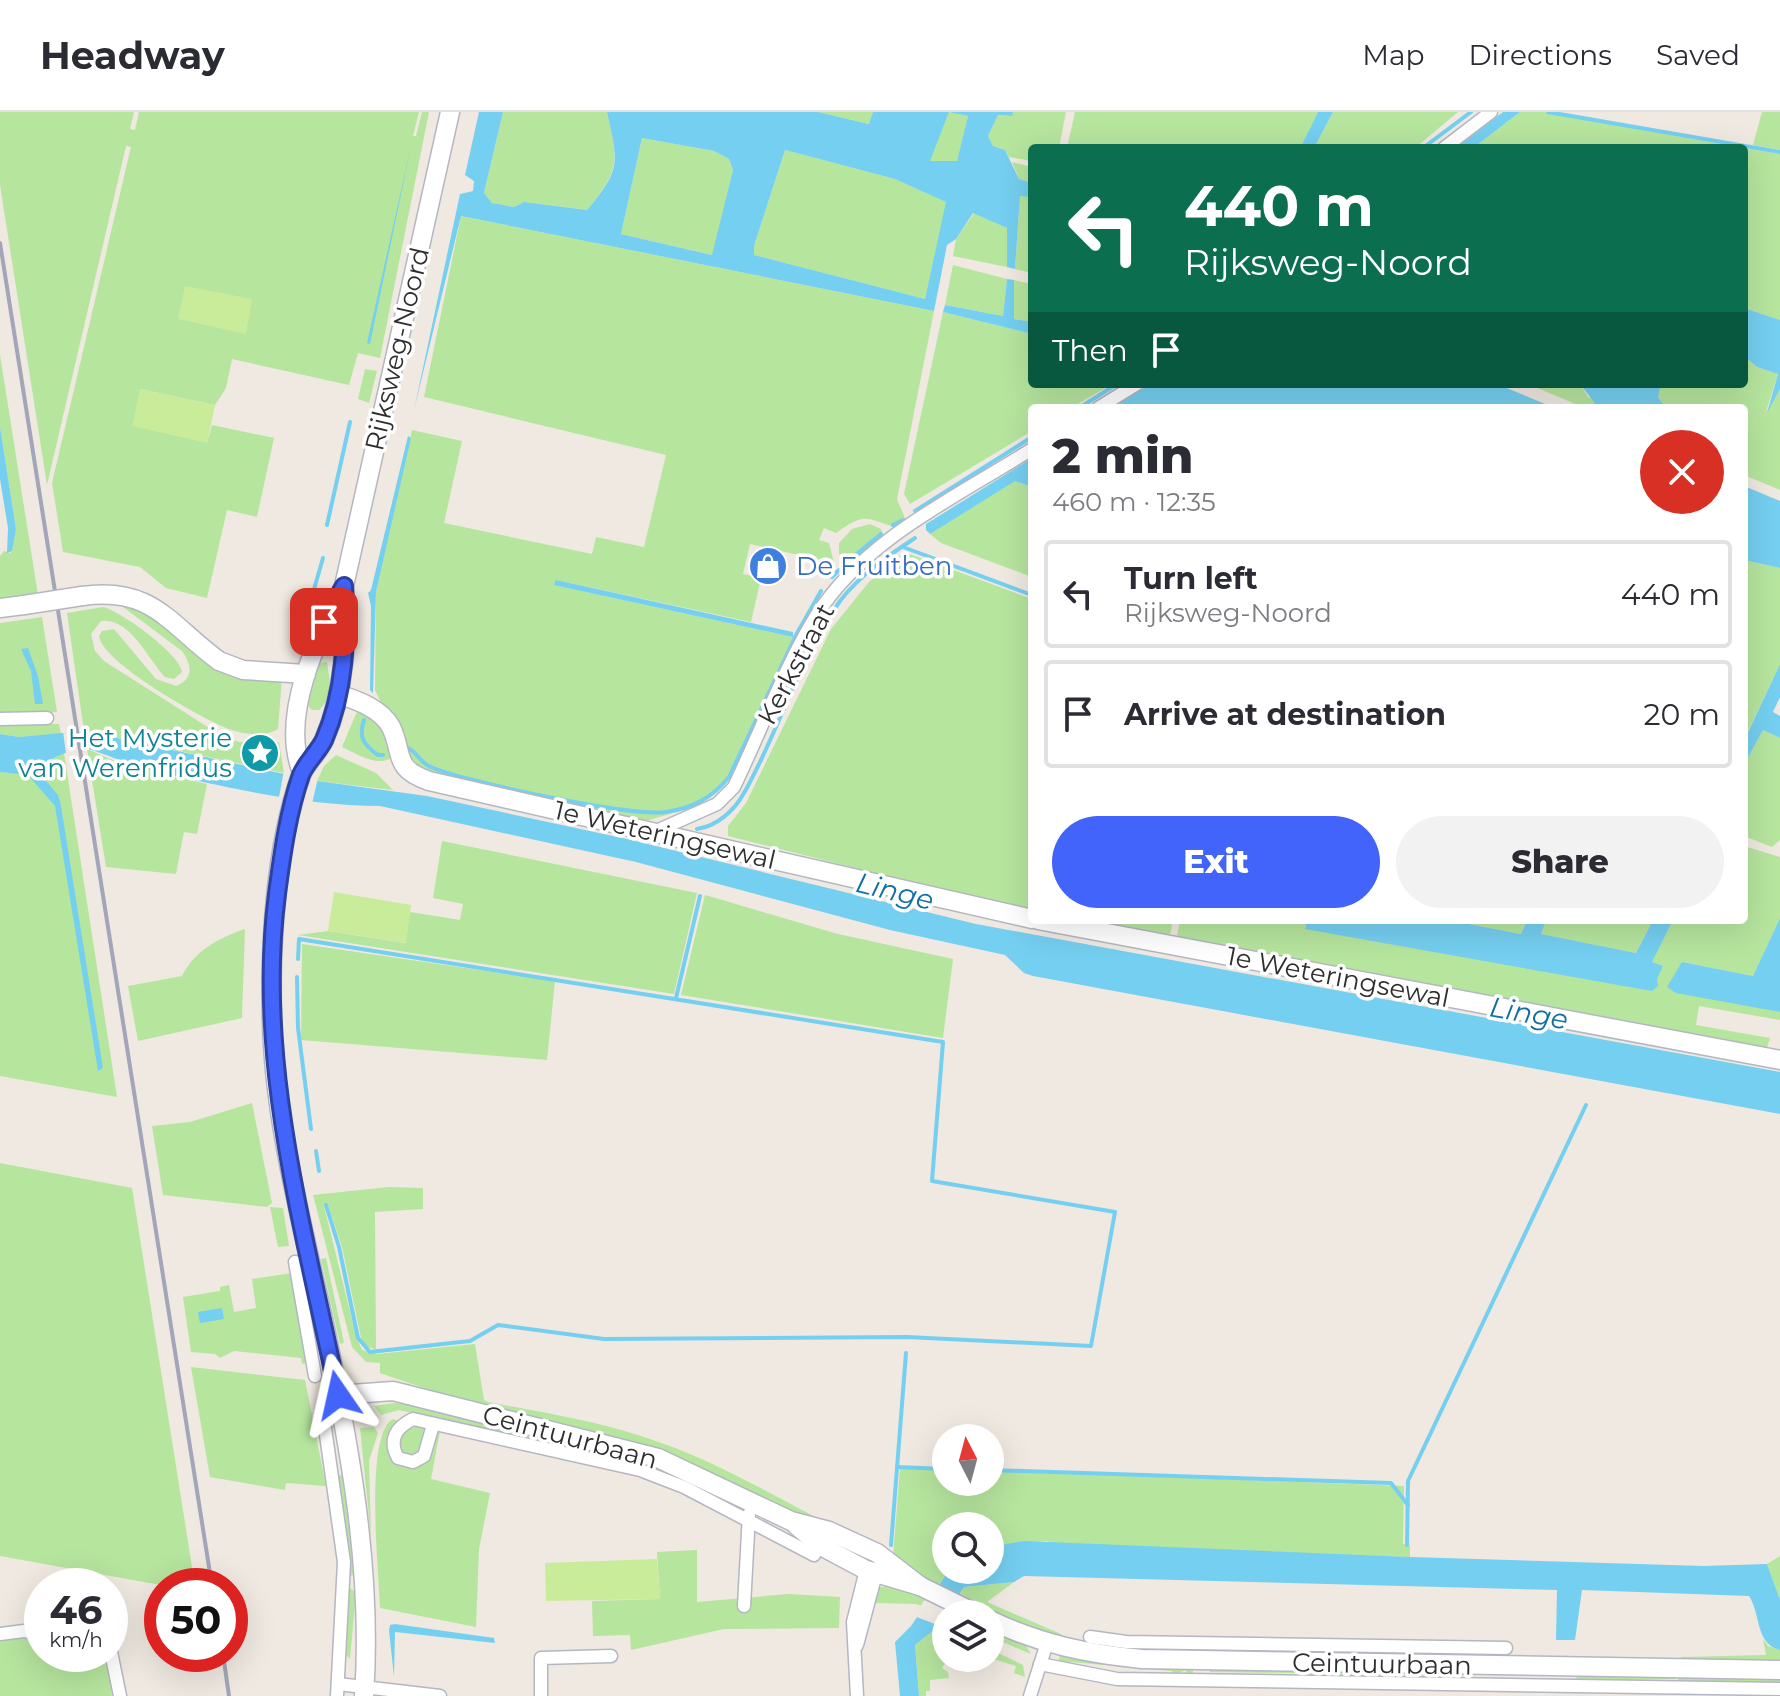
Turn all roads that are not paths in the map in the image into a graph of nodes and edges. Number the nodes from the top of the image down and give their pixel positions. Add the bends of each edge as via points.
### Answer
1 (450, 112) edge
2 (1491, 112) edge
3 (1449, 144) edge
4 (1130, 388) edge
5 (1104, 404) edge
6 (1028, 452) edge
7 (344, 586) junction
8 (0, 608) edge
9 (312, 647) junction
10 (343, 661) junction
11 (306, 674) junction
12 (338, 694) junction
13 (299, 708) junction
14 (47, 718) dead end
15 (0, 719) edge
16 (330, 722) junction
17 (302, 773) junction
18 (654, 832) junction
19 (1028, 918) edge
20 (1059, 924) edge
21 (1780, 1060) edge
22 (295, 1262) dead end
23 (315, 1376) dead end
24 (338, 1395) junction
25 (433, 1425) dead end
26 (325, 1428) dead end
27 (751, 1511) junction
28 (791, 1521) junction
29 (877, 1553) junction
30 (814, 1555) dead end
31 (871, 1572) junction
32 (354, 1582) junction
33 (924, 1588) junction
34 (949, 1600) edge
35 (744, 1606) dead end
36 (1004, 1626) edge
37 (24, 1631) edge
38 (0, 1634) edge
39 (1090, 1637) dead end
40 (1047, 1643) junction
41 (1506, 1648) dead end
42 (1195, 1652) junction
43 (611, 1656) dead end
44 (1040, 1664) junction
45 (1559, 1666) junction
46 (1780, 1670) edge
47 (115, 1672) edge
48 (1444, 1673) edge
49 (1319, 1689) edge
50 (1780, 1689) edge
51 (351, 1691) edge
52 (1618, 1691) edge
53 (1559, 1692) edge
54 (120, 1696) edge
55 (440, 1696) edge
56 (541, 1696) edge
57 (857, 1696) edge
58 (1030, 1696) edge

1 - 7 street, Rijksweg-Noord
2 - 3 street
4 - 5 street
6 - 18 street, Kerkstraat via 875,551 848,576 816,616 734,787 717,804
7 - 9 street, Rijksweg-Noord
7 - 10 street, Rijksweg-Noord
8 - 11 street, bridge via 122,594 142,600 232,667
9 - 10 street via 328,644
9 - 11 street, Rijksweg-Noord
10 - 12 street, Rijksweg-Noord
11 - 13 street, Rijksweg-Noord
12 - 16 street, Rijksweg-Noord
12 - 18 street, 1e Weteringsewal via 380,714 392,729 400,760 420,778
13 - 16 street via 310,723 319,727
13 - 17 street, Rijksweg-Noord
14 - 15 street
16 - 17 street, Rijksweg-Noord
17 - 24 street, Rijksweg-Noord via 275,911 272,1046 294,1184
18 - 19 street, 1e Weteringsewal
20 - 21 street, 1e Weteringsewal
22 - 23 street
24 - 27 street, Ceintuurbaan via 393,1391 658,1458
24 - 32 street, Rijksweg-Noord via 361,1541
25 - 27 street via 640,1470
26 - 32 street, Rijksweg-Noord
27 - 28 street, Ceintuurbaan
27 - 30 street
27 - 35 street
28 - 29 street, Ceintuurbaan
28 - 31 street, Ceintuurbaan via 821,1546
29 - 31 street
29 - 33 street, Ceintuurbaan
31 - 33 street, Ceintuurbaan
31 - 57 street via 853,1622
32 - 51 street, Rijksweg-Noord
32 - 51 street, Rijksweg-Noord via 363,1612 356,1630
33 - 34 street, Ceintuurbaan
36 - 40 street, Ceintuurbaan
37 - 38 street
39 - 42 street
40 - 42 street, Ceintuurbaan via 1094,1654
40 - 44 street
41 - 48 street
42 - 48 street, Ceintuurbaan
43 - 56 street via 541,1658
44 - 49 street via 1192,1688
44 - 58 street
45 - 46 street, Ceintuurbaan
45 - 48 street, Ceintuurbaan
45 - 53 street
47 - 54 street
48 - 49 street
48 - 53 street
50 - 52 street
51 - 55 street
52 - 53 street

